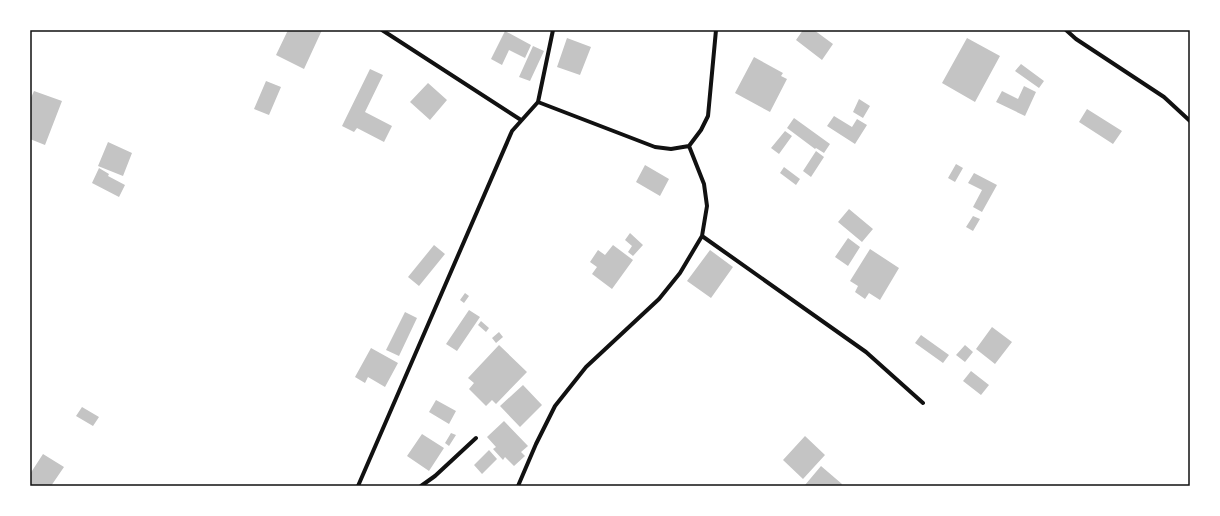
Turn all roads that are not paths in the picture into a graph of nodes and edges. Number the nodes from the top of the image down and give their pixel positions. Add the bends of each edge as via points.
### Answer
1 (382, 30) edge
2 (553, 30) edge
3 (716, 30) edge
4 (1066, 30) edge
5 (538, 102) junction
6 (521, 120) junction
7 (1190, 121) edge
8 (689, 146) junction
9 (702, 236) junction
10 (923, 403) dead end
11 (476, 438) dead end
12 (358, 486) edge
13 (421, 486) edge
14 (518, 486) edge

1 - 6 street
2 - 5 street
3 - 8 street via 708,116
4 - 7 street via 1164,97
5 - 6 street
5 - 8 street via 656,147
6 - 12 street via 512,131
8 - 9 street via 704,184 707,206
9 - 10 street via 866,352
9 - 14 street via 680,273 659,299 586,367 555,406
11 - 13 street

